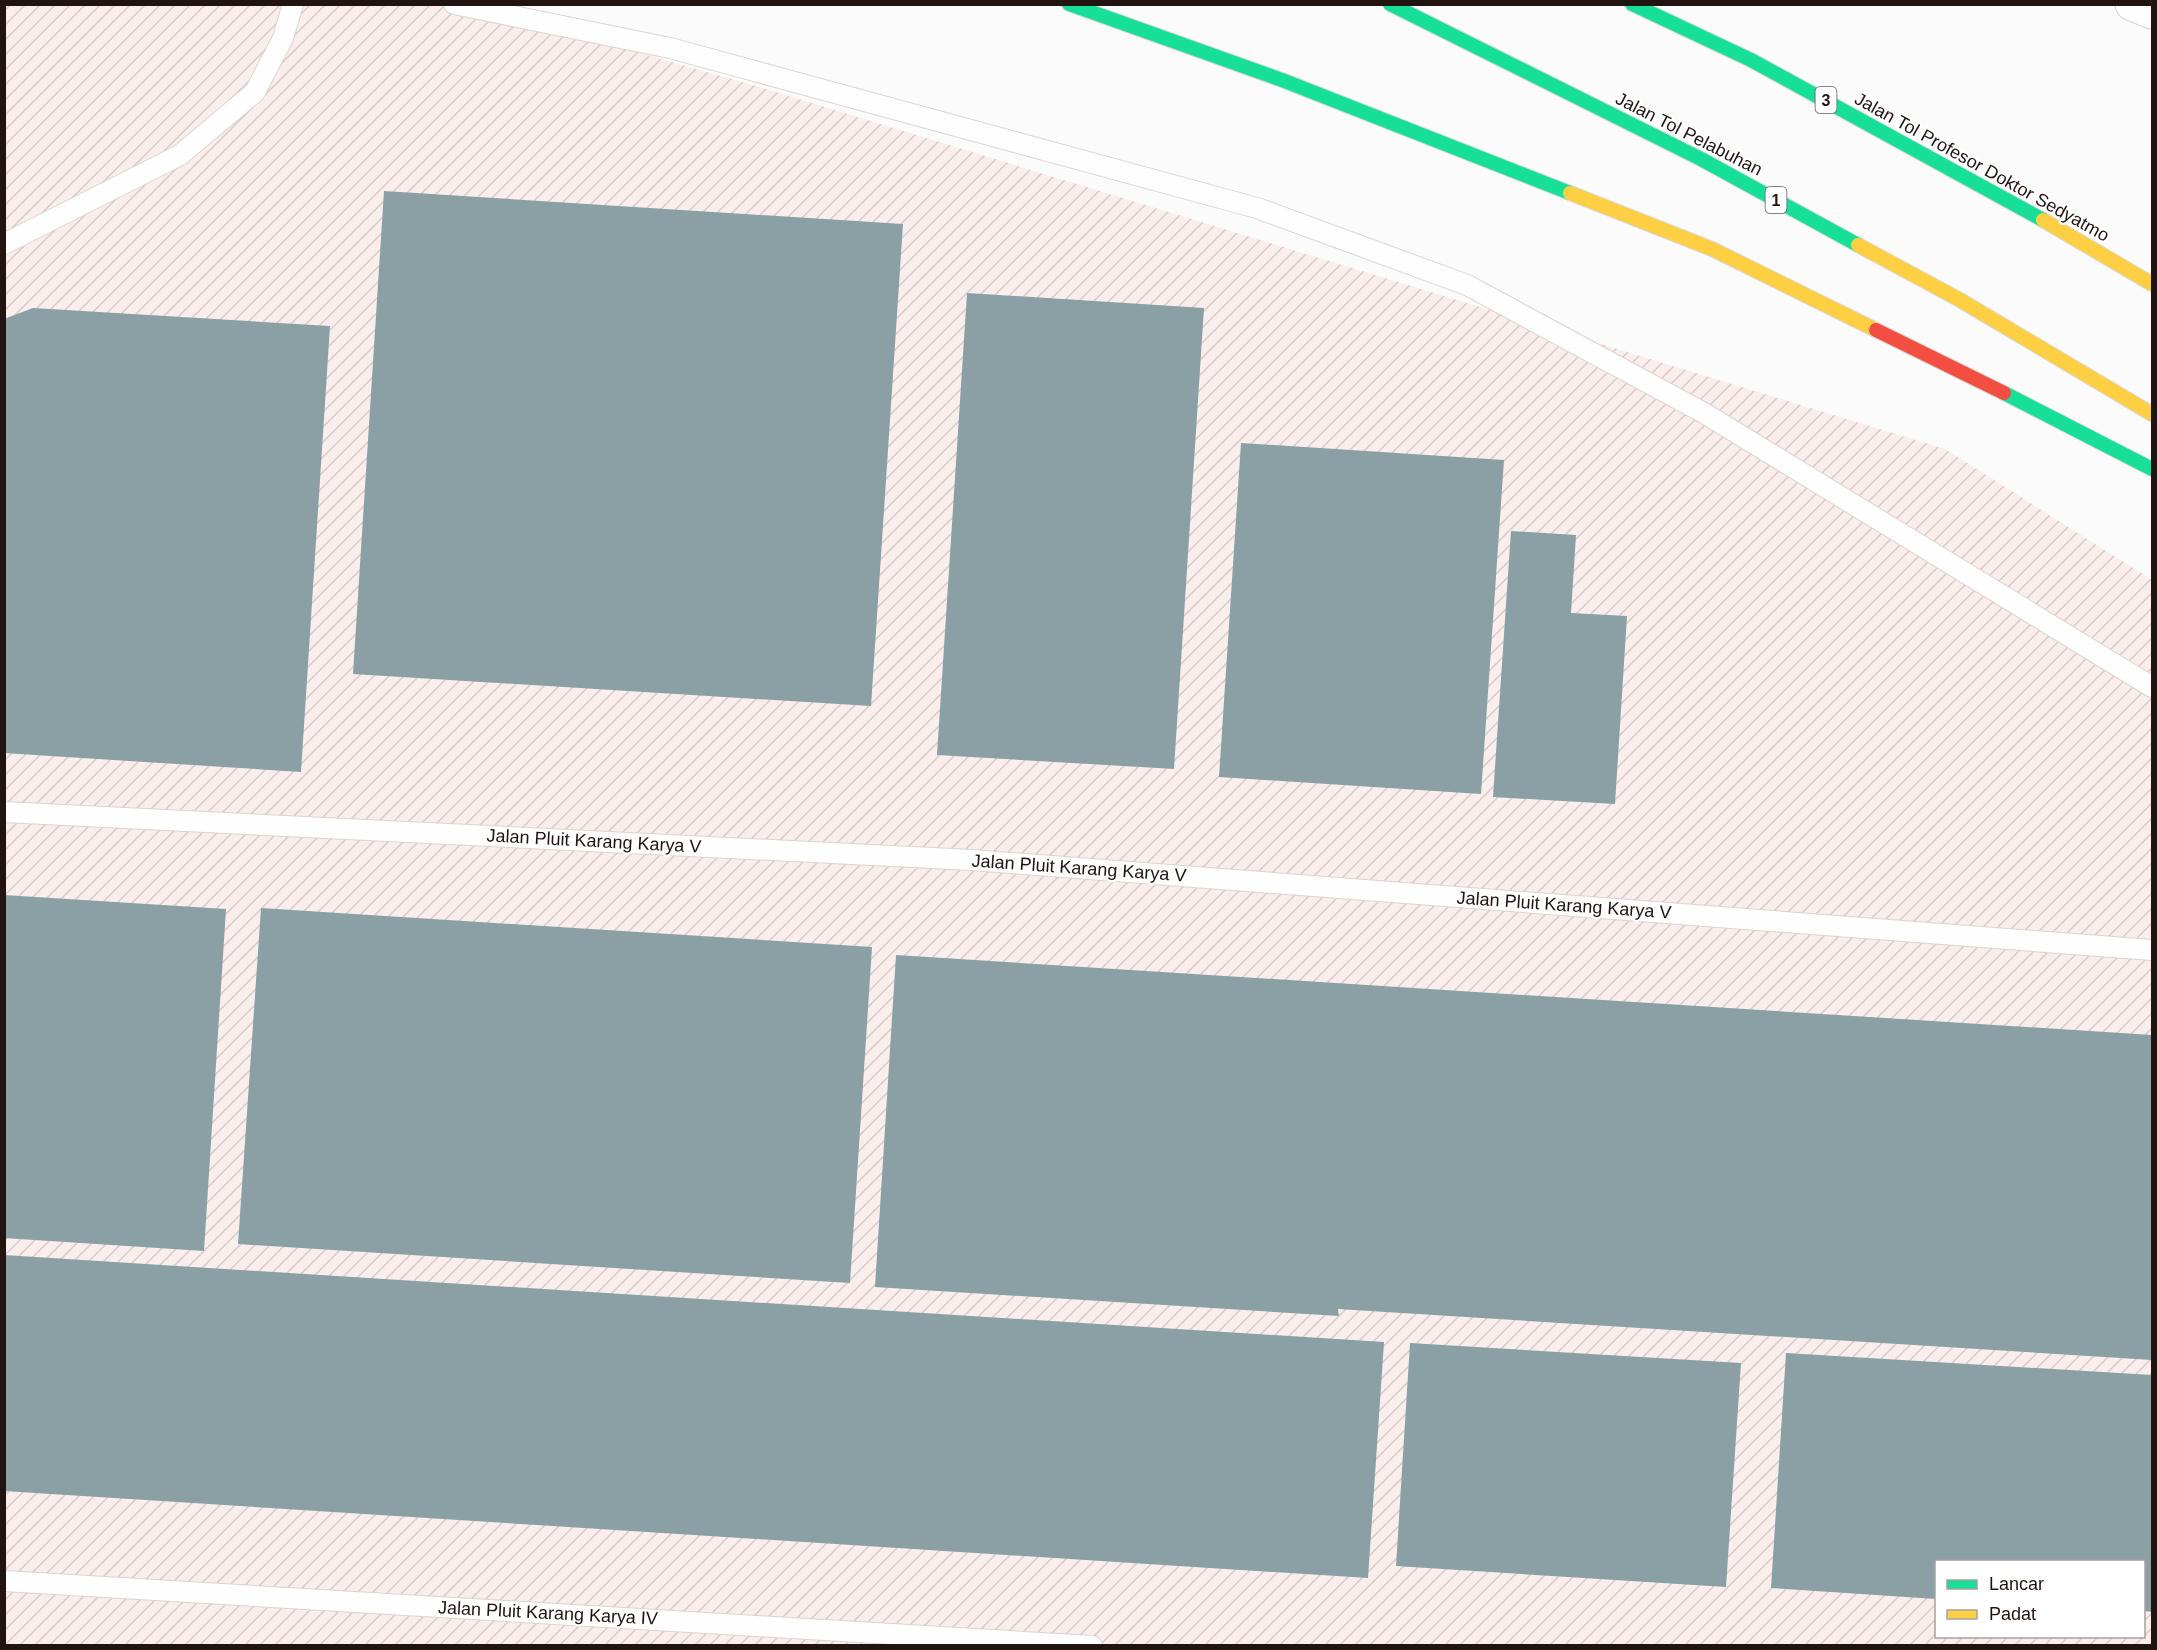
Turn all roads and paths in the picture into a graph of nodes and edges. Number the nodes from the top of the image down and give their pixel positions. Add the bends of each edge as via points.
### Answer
1 (293, 4) edge
2 (454, 4) edge
3 (1069, 4) edge
4 (1390, 4) edge
5 (1632, 4) edge
6 (2132, 4) edge
7 (2152, 12) edge
8 (4, 244) edge
9 (2152, 284) edge
10 (2152, 414) edge
11 (2152, 469) edge
12 (2152, 687) edge
13 (4, 812) edge
14 (2152, 950) edge
15 (4, 1581) edge
16 (1092, 1646) edge

1 - 8 lane via 283,38 255,92 180,155
2 - 12 lane via 670,48 1257,208 1467,285 1704,412
3 - 11 highway via 1282,80 1712,249
4 - 10 highway, Jalan Tol Pelabuhan / 1 via 1701,159 1960,300
5 - 9 highway, Jalan Tol Profesor Doktor Sedyatmo / 3 via 1751,60 2016,204
6 - 7 street
13 - 14 lane, Jalan Pluit Karang Karya V via 972,860
15 - 16 lane, Jalan Pluit Karang Karya IV

